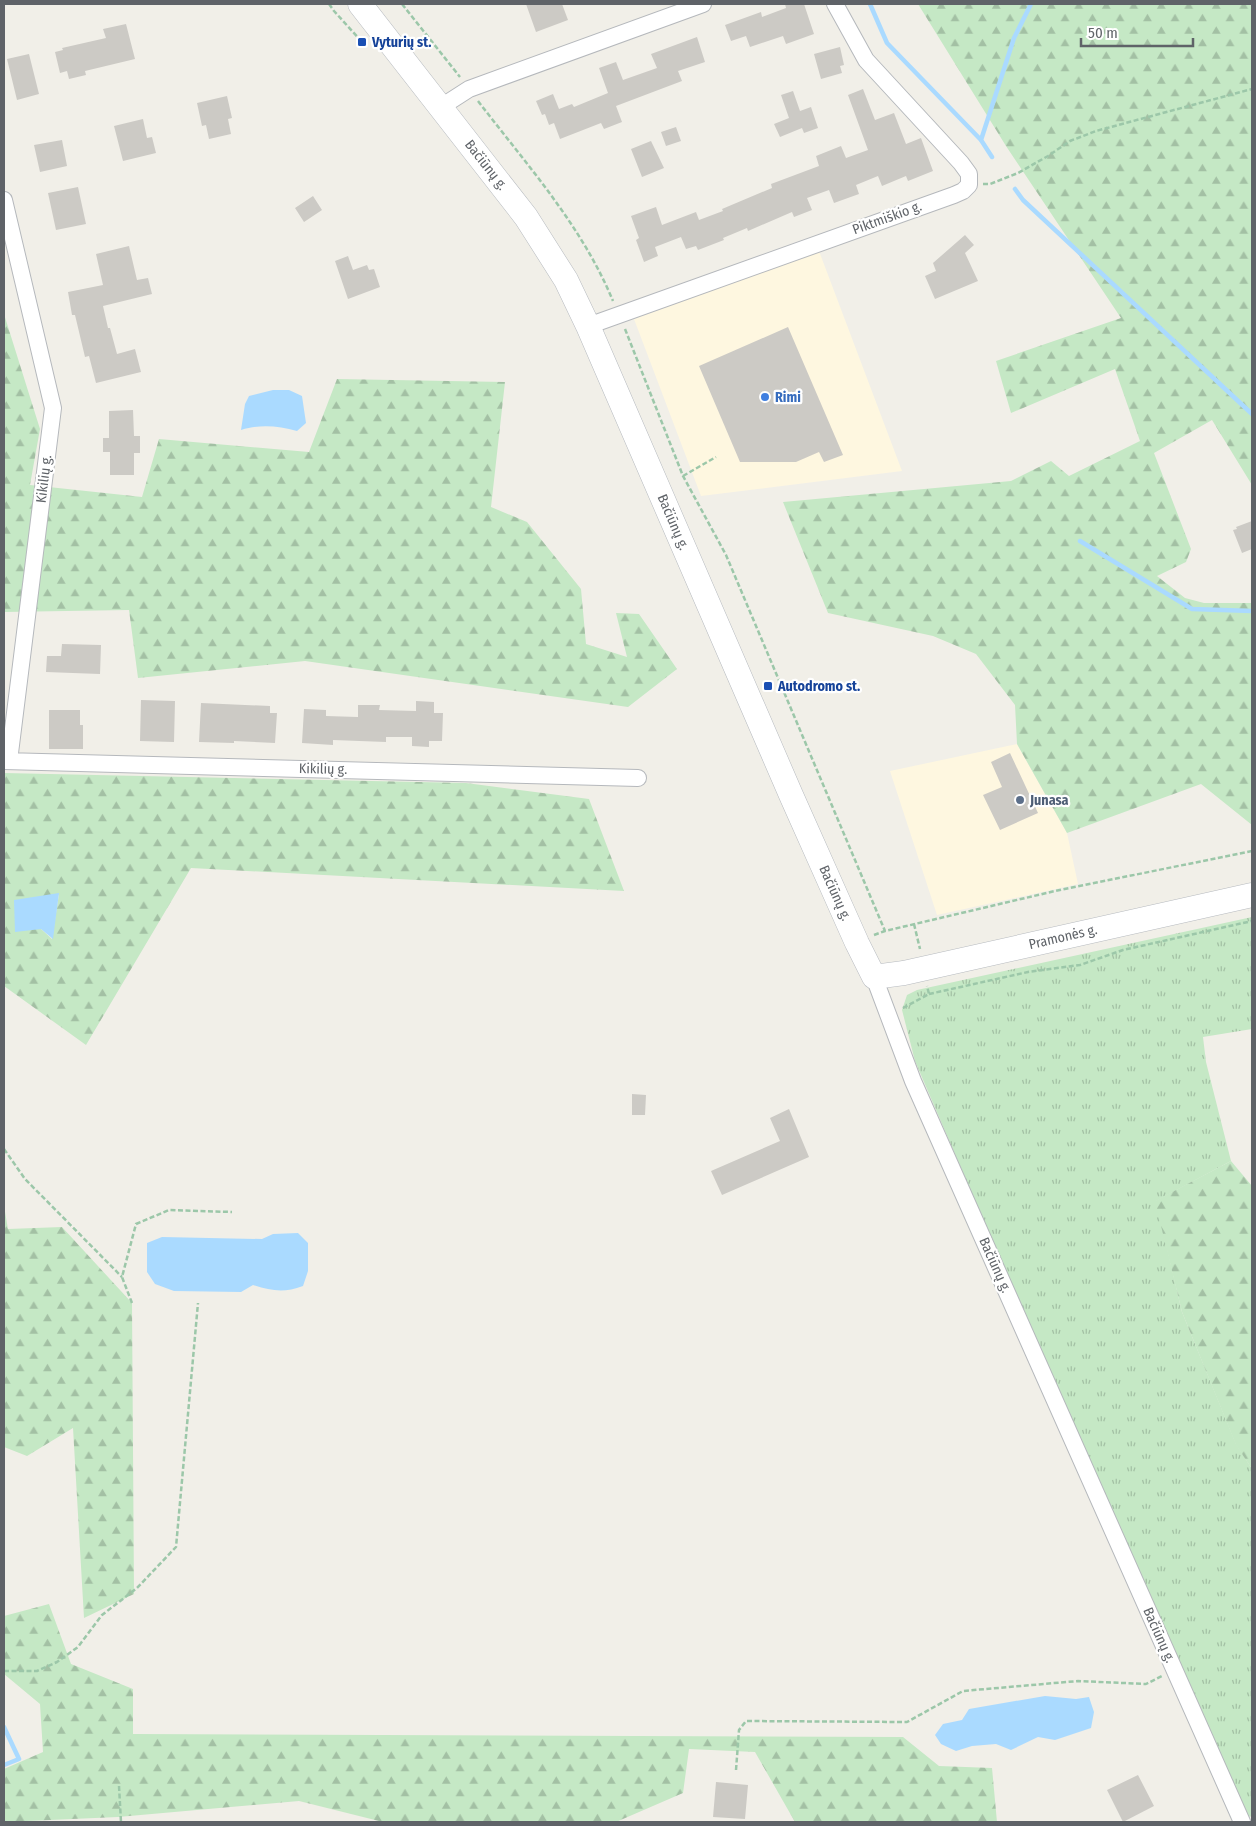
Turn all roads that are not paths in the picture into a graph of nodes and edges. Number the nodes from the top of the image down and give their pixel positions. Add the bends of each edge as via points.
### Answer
1 (360, 4) edge
2 (703, 4) edge
3 (835, 4) edge
4 (440, 107) junction
5 (4, 200) edge
6 (588, 326) junction
7 (6, 761) edge
8 (638, 778) dead end
9 (1252, 895) edge
10 (874, 978) junction
11 (1242, 1822) edge

1 - 4 main road, Bačiūnų g.
2 - 4 street via 469,89
3 - 6 street, Piktmiškio g. via 866,60 961,163 969,174 969,185 954,195
4 - 6 main road, Bačiūnų g. via 536,232 566,280
5 - 7 street, Kikilių g. via 53,408
6 - 10 main road, Bačiūnų g.
7 - 8 street, Kikilių g.
9 - 10 main road, Pramonės g.
10 - 11 street, Bačiūnų g. via 913,1082

